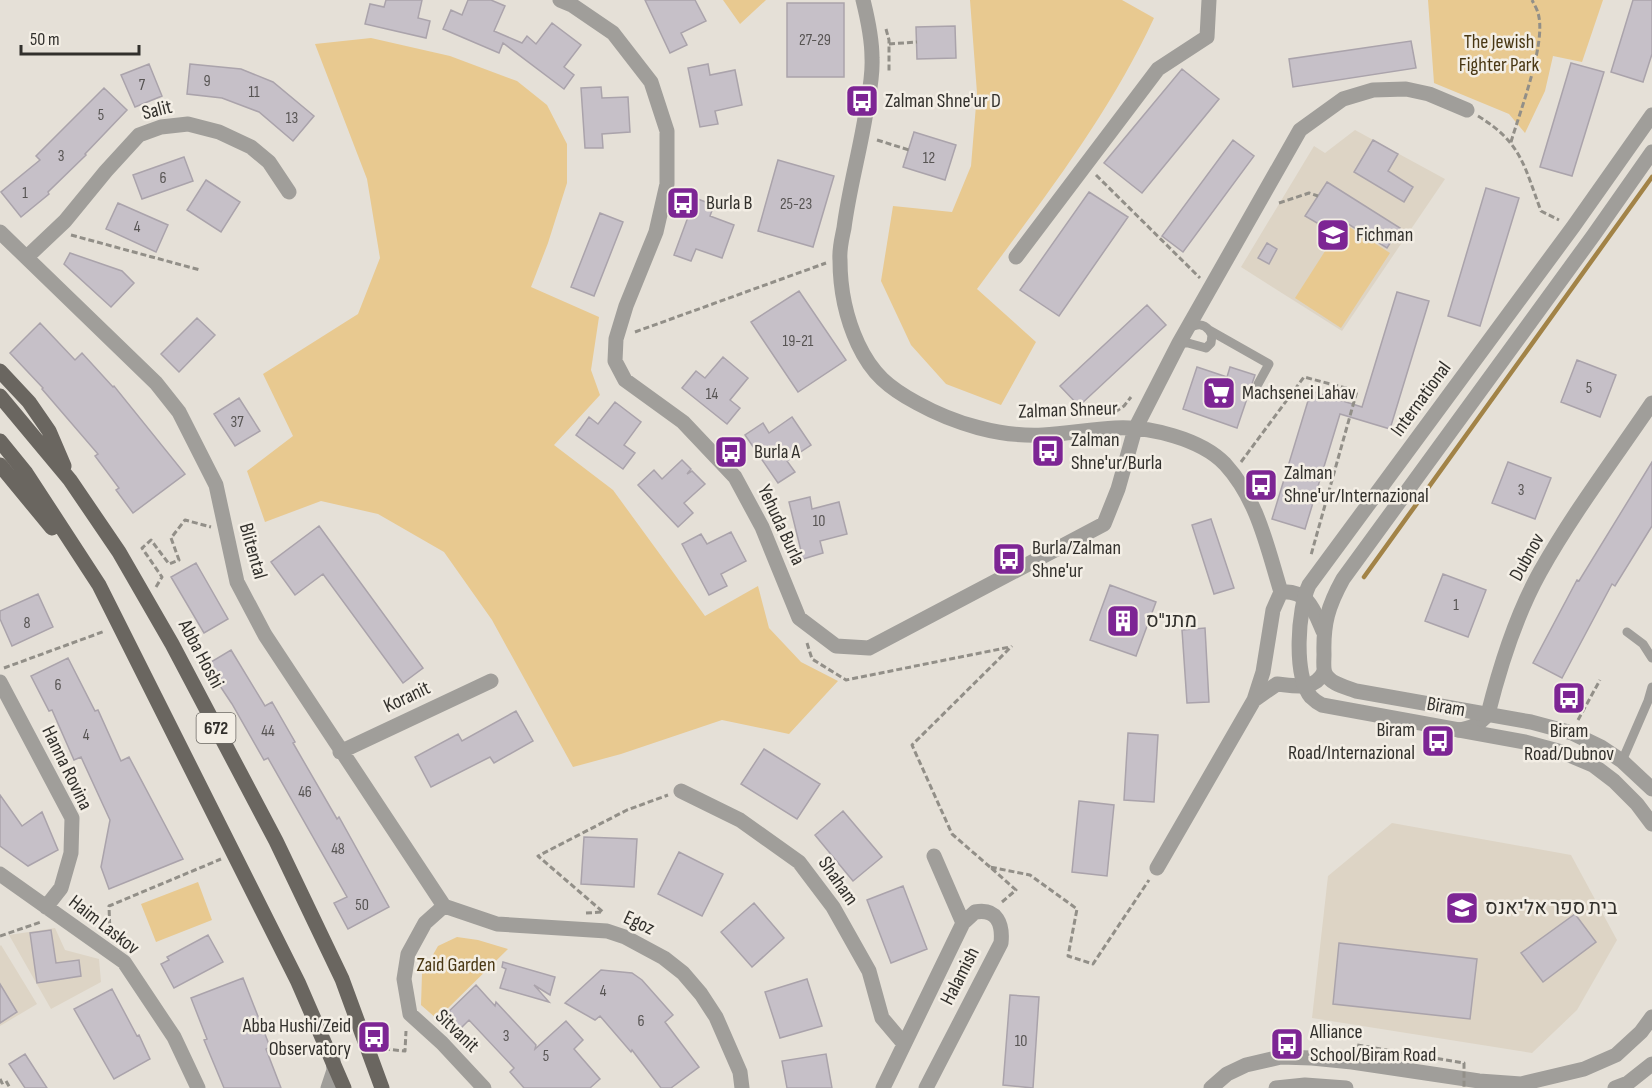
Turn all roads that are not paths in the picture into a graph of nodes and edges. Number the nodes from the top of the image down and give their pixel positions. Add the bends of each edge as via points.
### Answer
1 (560, 0) edge
2 (863, 0) edge
3 (1209, 0) edge
4 (1472, 113) road end
5 (1652, 115) edge
6 (1652, 152) edge
7 (290, 192) dead end
8 (0, 232) edge
9 (27, 257) junction
10 (1016, 257) dead end
11 (1187, 328) junction
12 (1209, 330) junction
13 (1179, 343) junction
14 (0, 371) edge
15 (1258, 384) dead end
16 (0, 396) edge
17 (1652, 403) edge
18 (1135, 429) junction
19 (0, 441) edge
20 (0, 465) edge
21 (70, 480) junction
22 (99, 585) junction
23 (1281, 592) junction
24 (1304, 596) junction
25 (1323, 631) junction
26 (1627, 632) dead end
27 (1652, 658) edge
28 (1263, 672) junction
29 (1324, 672) junction
30 (491, 681) dead end
31 (0, 682) edge
32 (1277, 684) junction
33 (1305, 687) junction
34 (1652, 687) edge
35 (1254, 700) junction
36 (1488, 714) junction
37 (1458, 730) junction
38 (340, 752) junction
39 (1622, 761) junction
40 (1652, 789) edge
41 (681, 791) road end
42 (1652, 824) edge
43 (934, 856) dead end
44 (1157, 868) road end
45 (0, 874) edge
46 (444, 906) junction
47 (46, 907) junction
48 (963, 923) junction
49 (1652, 1017) edge
50 (904, 1044) junction
51 (333, 1060) junction
52 (1652, 1064) edge
53 (1521, 1086) edge
54 (198, 1088) edge
55 (328, 1088) edge
56 (344, 1088) edge
57 (382, 1088) edge
58 (484, 1088) edge
59 (742, 1088) edge
60 (884, 1088) edge
61 (926, 1088) edge
62 (1211, 1088) edge
63 (1276, 1088) edge
64 (1346, 1088) edge
65 (1616, 1088) edge

1 - 18 street, Yehuda Burla via 613,33 651,82 667,131 667,184 656,232 616,339 615,361 625,380 683,422 735,477 762,527 799,618 836,646 868,648 1104,524
2 - 18 street, Zalman Shneur via 871,31 870,87 834,260 858,344 877,377 932,412 990,432 1042,435
3 - 10 street via 1207,37 1158,69
4 - 11 street via 1429,94 1406,89 1373,90 1343,99 1300,130
5 - 24 street, International
6 - 25 street via 1343,579 1329,607
7 - 9 street, Salit via 269,162 251,147 219,132 188,124 162,127 139,135 65,221
8 - 9 street, Blitental
9 - 38 street, Blitental via 156,383 179,412 216,485 237,582
11 - 12 lane via 1197,324
11 - 13 street
12 - 13 lane via 1211,343 1206,348
12 - 15 lane via 1269,364
13 - 18 street
14 - 21 main road via 49,431
16 - 21 main road, Abba Hoshi / 672
17 - 36 street, Dubnov via 1539,573 1512,634
18 - 23 street, Zalman Shneur via 1184,438 1212,453 1233,474 1265,534
19 - 22 main road, 672 via 26,473
20 - 22 main road
21 - 57 main road, Abba Hoshi / 672 via 119,552 276,840 342,979
22 - 51 main road, 672 via 298,981
23 - 24 street
23 - 28 street via 1273,610
24 - 25 street
24 - 33 street via 1300,670
25 - 29 street
26 - 27 lane via 1643,644
28 - 32 street
28 - 35 street
29 - 33 street via 1317,682
29 - 36 street, Biram via 1340,686 1356,691
30 - 38 street, Koranit
31 - 47 street, Hanna Rovina via 72,818 72,853 61,888
32 - 33 street
32 - 35 street
33 - 37 street, Biram via 1317,702 1328,707
34 - 39 lane
35 - 44 street
36 - 37 street via 1472,728
36 - 39 street, Biram via 1572,733
37 - 42 street, Biram via 1525,742 1593,765 1614,781
38 - 46 street, Blitental
39 - 40 street, Biram
41 - 50 street, Shaham via 740,820 799,862 832,907 869,971 882,1018
43 - 48 street, Halamish
45 - 47 street, Haim Laskov
46 - 58 street, Sitvanit via 425,922 408,954 404,979 410,1014
46 - 59 street, Egoz via 497,924 607,931 655,953 683,973 716,1017 740,1072
47 - 54 street, Haim Laskov via 124,962 174,1037
48 - 50 street, Halamish
48 - 61 street, Halamish via 975,912 990,912 1000,922 1001,943
49 - 53 street via 1616,1054 1584,1069
50 - 60 street, Halamish
51 - 55 street
51 - 56 main road, 672
52 - 65 street
53 - 62 street via 1352,1062 1281,1057 1246,1065
63 - 64 street

